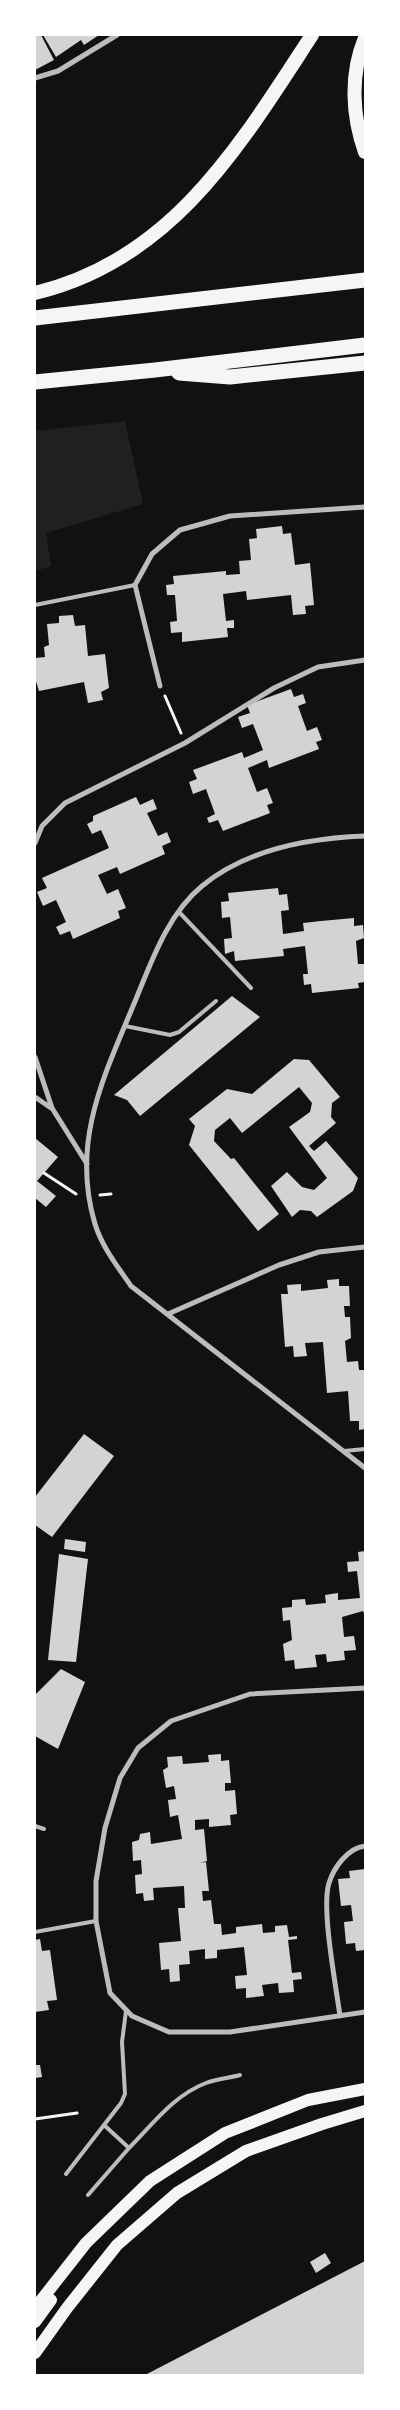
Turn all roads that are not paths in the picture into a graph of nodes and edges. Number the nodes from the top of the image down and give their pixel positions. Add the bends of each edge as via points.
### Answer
1 (118, 35) edge
2 (312, 35) edge
3 (365, 38) edge
4 (35, 78) edge
5 (365, 152) edge
6 (365, 280) edge
7 (35, 293) edge
8 (35, 318) edge
9 (365, 345) edge
10 (365, 363) edge
11 (155, 370) junction
12 (35, 382) edge
13 (365, 507) edge
14 (135, 585) junction
15 (35, 605) edge
16 (365, 660) edge
17 (160, 686) road end
18 (365, 836) edge
19 (35, 843) edge
20 (179, 912) junction
21 (251, 988) dead end
22 (216, 1001) dead end
23 (125, 1026) junction
24 (35, 1057) edge
25 (35, 1097) edge
26 (52, 1108) junction
27 (87, 1164) junction
28 (365, 1247) edge
29 (168, 1314) junction
30 (365, 1449) edge
31 (344, 1451) junction
32 (365, 1468) edge
33 (365, 1688) edge
34 (35, 1826) edge
35 (44, 1829) dead end
36 (365, 1846) edge
37 (96, 1921) junction
38 (35, 1932) edge
39 (126, 2011) junction
40 (365, 2012) edge
41 (340, 2016) junction
42 (240, 2075) dead end
43 (365, 2089) edge
44 (365, 2111) edge
45 (104, 2125) junction
46 (129, 2148) junction
47 (66, 2174) dead end
48 (88, 2195) dead end
49 (86, 2243) junction
50 (35, 2308) edge
51 (35, 2322) edge
52 (35, 2353) edge

1 - 4 street via 58,71
2 - 7 highway via 246,135 210,181 176,216 140,247 101,270
3 - 5 highway via 359,54 354,95 359,136
6 - 8 highway
9 - 11 highway
10 - 11 highway via 230,377
11 - 12 highway
13 - 14 street via 230,516 180,530 152,554
14 - 15 lane
14 - 17 street
16 - 19 street via 318,667 274,688 185,743 65,803 42,826
18 - 20 street via 333,837 276,848 232,866 201,887
20 - 21 lane
20 - 23 street via 156,952
22 - 23 lane via 179,1032 170,1035
23 - 27 street via 96,1096 89,1128
24 - 26 street
25 - 26 street
26 - 27 street
27 - 29 street via 89,1196 96,1226 110,1255 131,1286
28 - 29 street via 319,1252 279,1265
29 - 31 street
30 - 31 lane
31 - 32 street
33 - 37 street via 250,1694 171,1721 138,1748 120,1778 105,1828 96,1881
34 - 35 lane
36 - 41 street via 338,1863 329,1884 328,1914
37 - 38 lane
37 - 39 street via 110,1993
39 - 41 street via 169,2032 230,2032
39 - 45 lane via 122,2042 124,2094
40 - 41 street
42 - 46 lane via 190,2091 173,2103
43 - 49 main road via 308,2100 225,2133 150,2181
44 - 52 main road via 246,2151 177,2193 117,2245
45 - 46 lane
45 - 47 lane
46 - 48 lane
49 - 50 main road
49 - 51 main road via 66,2281

